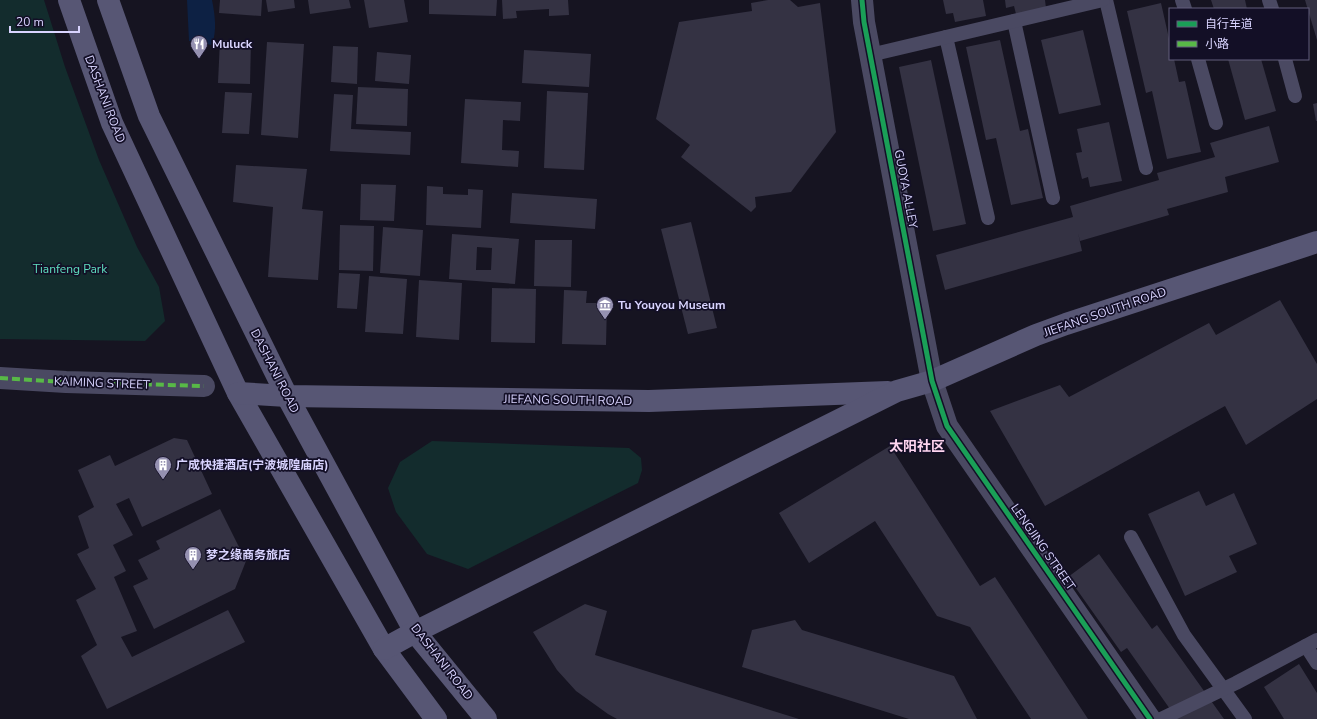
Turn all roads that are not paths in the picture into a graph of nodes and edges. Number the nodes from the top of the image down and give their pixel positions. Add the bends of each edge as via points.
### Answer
1 (69, 0) edge
2 (108, 0) edge
3 (862, 0) edge
4 (1104, 0) edge
5 (1058, 5) edge
6 (1014, 21) junction
7 (946, 37) junction
8 (870, 56) junction
9 (1198, 60) edge
10 (1285, 60) edge
11 (1295, 96) dead end
12 (1216, 123) dead end
13 (1146, 168) dead end
14 (1053, 198) dead end
15 (988, 218) dead end
16 (1317, 242) edge
17 (0, 378) edge
18 (932, 381) junction
19 (204, 386) dead end
20 (897, 392) junction
21 (238, 394) junction
22 (287, 396) junction
23 (1130, 537) dead end
24 (415, 632) junction
25 (1312, 643) edge
26 (384, 649) junction
27 (1317, 663) edge
28 (1223, 689) junction
29 (436, 719) edge
30 (486, 719) edge
31 (1150, 719) edge
32 (1161, 719) edge
33 (1245, 719) edge

1 - 21 main road, DASHANI ROAD via 112,124
2 - 22 main road, DASHANI ROAD via 149,116
3 - 8 street, GUOYA ALLEY
4 - 5 lane
4 - 13 lane
5 - 6 lane
6 - 7 lane
6 - 14 lane
7 - 8 lane
7 - 15 lane
8 - 18 street, GUOYA ALLEY
9 - 12 lane
10 - 11 lane
16 - 18 main road, JIEFANG SOUTH ROAD via 1066,324
17 - 19 street, KAIMING STREET
18 - 20 main road, JIEFANG SOUTH ROAD
18 - 31 street, LENGJING STREET via 947,426
20 - 22 main road, JIEFANG SOUTH ROAD via 649,401
20 - 24 main road, JIEFANG SOUTH ROAD
21 - 22 main road, JIEFANG SOUTH ROAD
21 - 26 main road, DASHANI ROAD
22 - 24 main road, DASHANI ROAD
23 - 28 lane via 1184,635
24 - 26 main road, JIEFANG SOUTH ROAD
24 - 30 main road, DASHANI ROAD
25 - 27 lane
25 - 28 lane
26 - 29 main road, DASHANI ROAD
28 - 32 lane
28 - 33 lane

